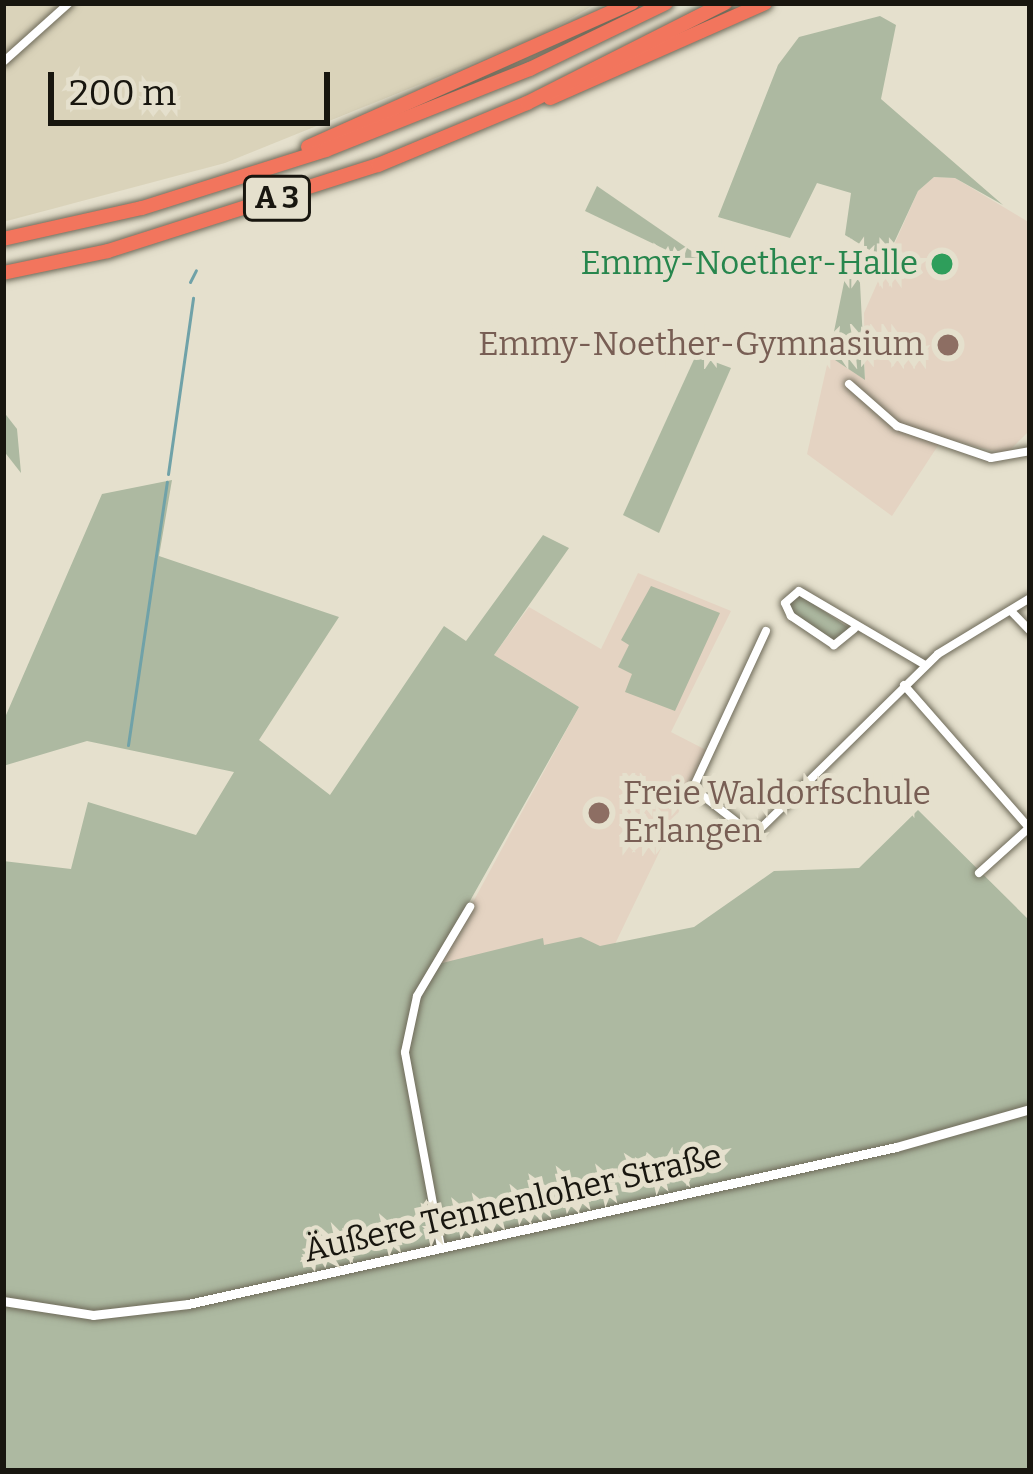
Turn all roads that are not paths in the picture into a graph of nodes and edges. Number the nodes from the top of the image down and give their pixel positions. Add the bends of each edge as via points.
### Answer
1 (69, 3) edge
2 (628, 3) edge
3 (666, 3) edge
4 (725, 3) edge
5 (765, 3) edge
6 (3, 62) edge
7 (527, 103) junction
8 (257, 173) junction
9 (3, 239) edge
10 (3, 273) edge
11 (849, 384) dead end
12 (1030, 451) edge
13 (1030, 598) edge
14 (1011, 610) junction
15 (854, 629) junction
16 (766, 631) dead end
17 (1030, 631) edge
18 (925, 665) junction
19 (904, 685) junction
20 (1030, 828) edge
21 (979, 873) dead end
22 (470, 907) dead end
23 (1030, 1109) edge
24 (441, 1247) junction
25 (3, 1301) edge

1 - 6 street
2 - 8 highway
3 - 8 highway, A 3 via 418,116
4 - 7 highway, A 3
5 - 7 highway via 566,94
7 - 10 highway, A 3 via 289,194
8 - 9 highway, A 3
11 - 12 street via 897,426 991,458
13 - 14 street
14 - 17 street
14 - 18 street
15 - 15 street via 799,591 785,602 791,616 834,645
15 - 18 street via 868,627
16 - 19 street via 693,788 748,831 758,831
18 - 19 street
19 - 20 street
20 - 21 street
22 - 24 street via 417,996 405,1052
23 - 24 street, Äußere Tennenloher Straße via 896,1147
24 - 25 street, Äußere Tennenloher Straße via 148,1311 93,1315

